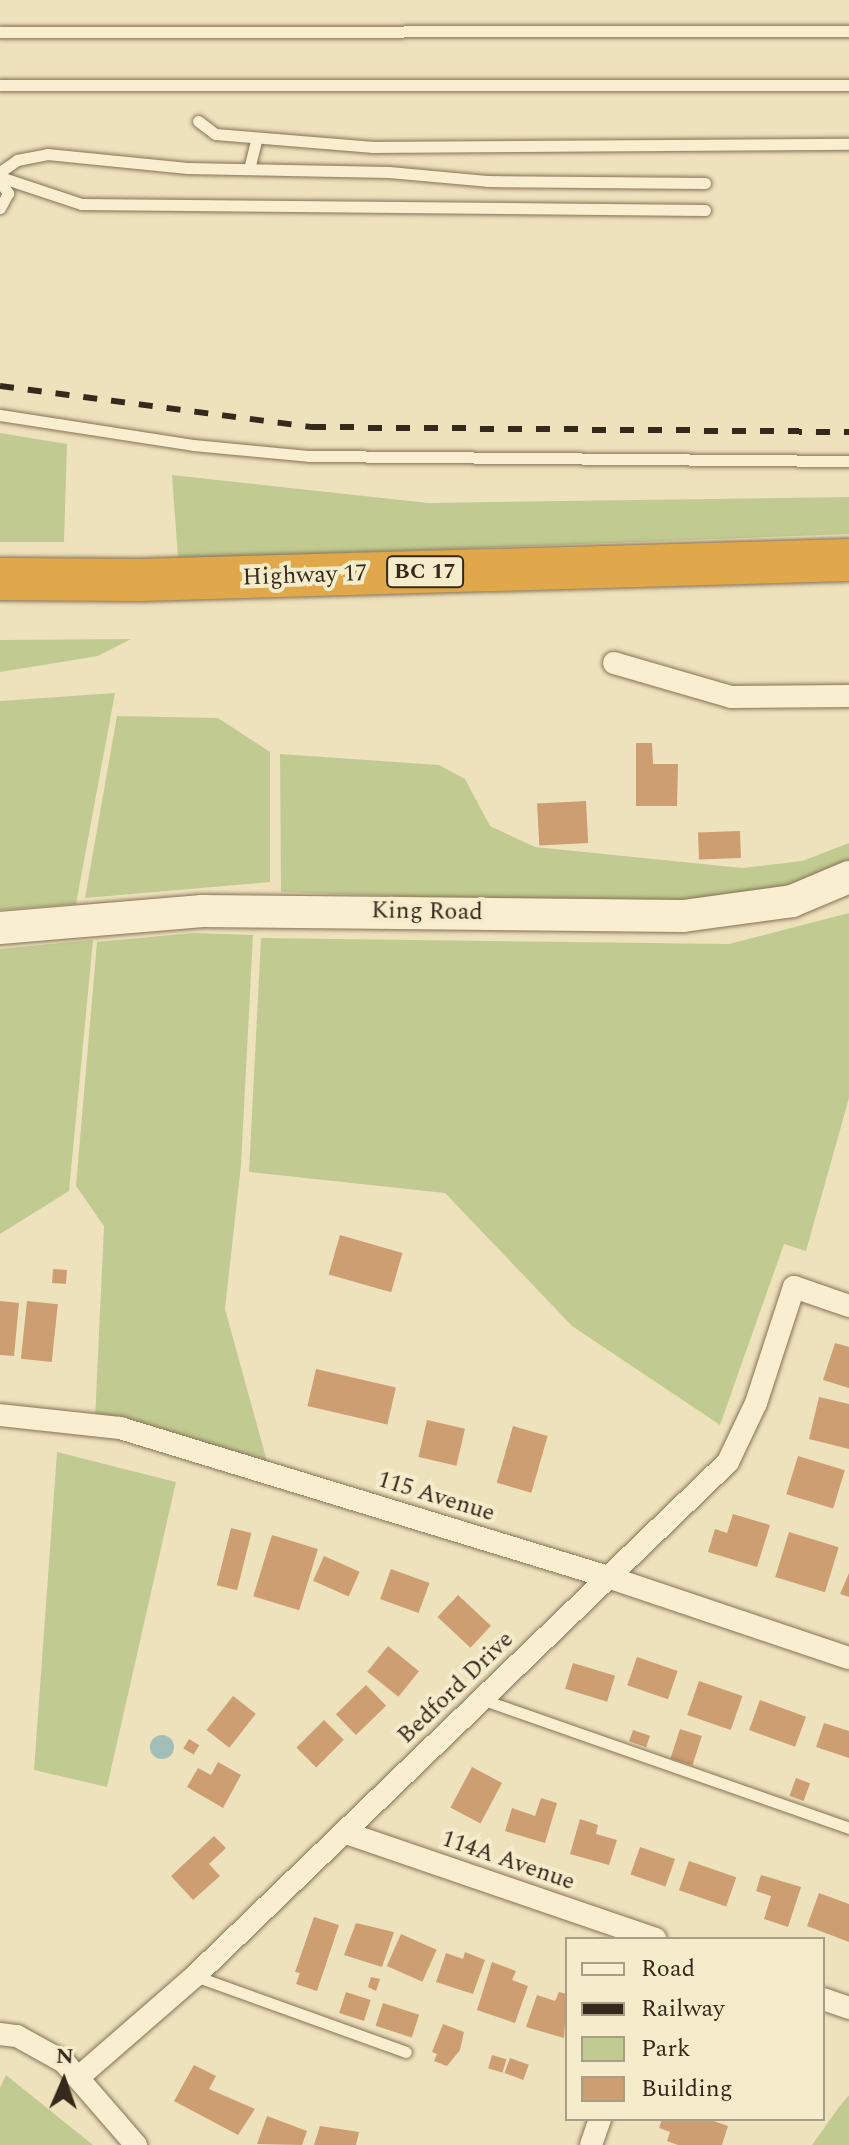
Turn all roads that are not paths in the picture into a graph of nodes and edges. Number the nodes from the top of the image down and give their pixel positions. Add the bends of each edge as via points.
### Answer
1 (849, 31) edge
2 (0, 32) edge
3 (0, 85) edge
4 (849, 85) edge
5 (198, 121) dead end
6 (256, 140) junction
7 (849, 144) edge
8 (249, 169) junction
9 (0, 177) edge
10 (705, 183) dead end
11 (0, 208) edge
12 (705, 210) dead end
13 (0, 415) edge
14 (849, 461) edge
15 (849, 560) edge
16 (0, 579) edge
17 (849, 589) edge
18 (0, 604) edge
19 (614, 663) dead end
20 (849, 696) edge
21 (849, 877) edge
22 (0, 928) edge
23 (849, 1306) edge
24 (0, 1415) edge
25 (605, 1576) junction
26 (849, 1658) edge
27 (481, 1699) junction
28 (849, 1828) edge
29 (346, 1833) junction
30 (649, 1937) edge
31 (195, 1976) junction
32 (825, 2000) edge
33 (849, 2008) edge
34 (0, 2034) edge
35 (406, 2052) dead end
36 (80, 2076) junction
37 (599, 2121) edge
38 (136, 2145) edge
39 (591, 2145) edge

1 - 2 lane
3 - 4 lane
5 - 6 lane via 215,134
6 - 7 lane via 605,149
6 - 8 lane
8 - 9 lane via 47,154 17,160
8 - 10 lane via 389,172 487,181
9 - 11 lane via 8,193
9 - 12 lane via 81,204
13 - 14 lane via 193,445 373,459
15 - 16 highway, Highway 17 / BC 17 via 140,580
17 - 18 highway, Highway 17 / BC 17
19 - 20 street via 731,697
21 - 22 street, King Road via 792,901 683,916 257,910
23 - 25 street, Bedford Drive via 794,1287 756,1403 728,1462
24 - 25 street, 115 Avenue via 120,1428
25 - 26 street, 115 Avenue
25 - 27 street, Bedford Drive
27 - 28 lane
27 - 29 street, Bedford Drive
29 - 30 street, 114A Avenue
29 - 31 street, Bedford Drive
31 - 35 lane
31 - 36 street, Bedford Drive
32 - 33 street
34 - 36 street via 36,2045
36 - 38 street
37 - 39 street

